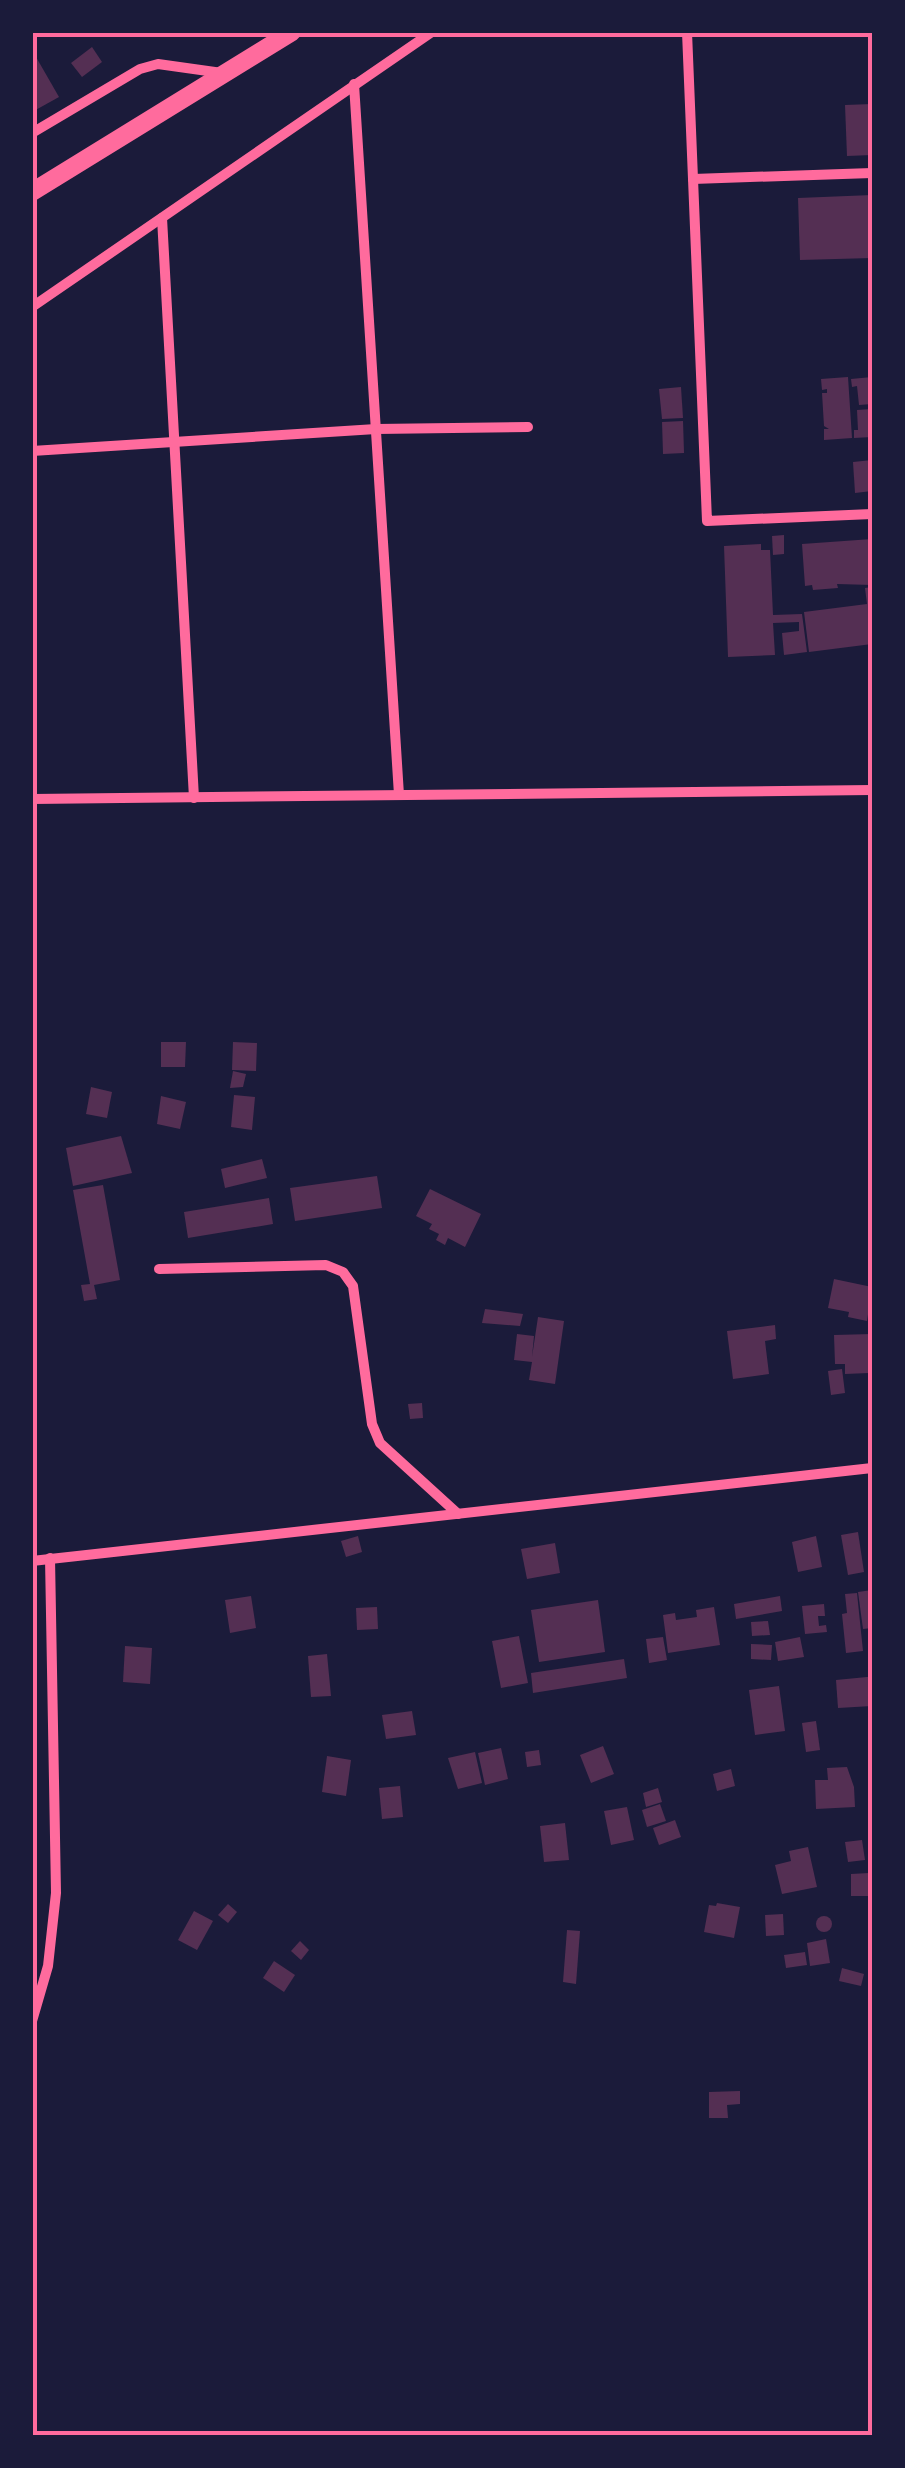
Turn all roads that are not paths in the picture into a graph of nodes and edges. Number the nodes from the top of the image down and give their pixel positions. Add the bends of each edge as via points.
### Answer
1 (292, 32) edge
2 (432, 32) edge
3 (686, 32) edge
4 (224, 74) junction
5 (354, 84) junction
6 (32, 133) edge
7 (872, 173) edge
8 (693, 179) junction
9 (32, 192) edge
10 (162, 218) junction
11 (32, 308) edge
12 (528, 427) dead end
13 (376, 429) junction
14 (175, 443) junction
15 (32, 451) edge
16 (872, 514) edge
17 (872, 790) edge
18 (398, 796) junction
19 (194, 798) junction
20 (32, 799) edge
21 (158, 1269) dead end
22 (872, 1468) edge
23 (458, 1514) junction
24 (50, 1558) junction
25 (32, 1561) edge
26 (32, 2022) edge

1 - 4 main road
2 - 5 street
3 - 8 street
4 - 6 street via 158,64 140,69
4 - 9 main road
5 - 10 street
5 - 13 street
7 - 8 street
8 - 16 street via 708,521
10 - 11 street
10 - 14 street
12 - 13 street
13 - 14 street
13 - 18 street
14 - 15 street
14 - 19 street
17 - 18 street
18 - 19 street
19 - 20 street
21 - 23 street via 326,1265 344,1272 353,1286 380,1443
22 - 23 street
23 - 24 street
24 - 25 street
24 - 26 street via 56,1893 48,1966

